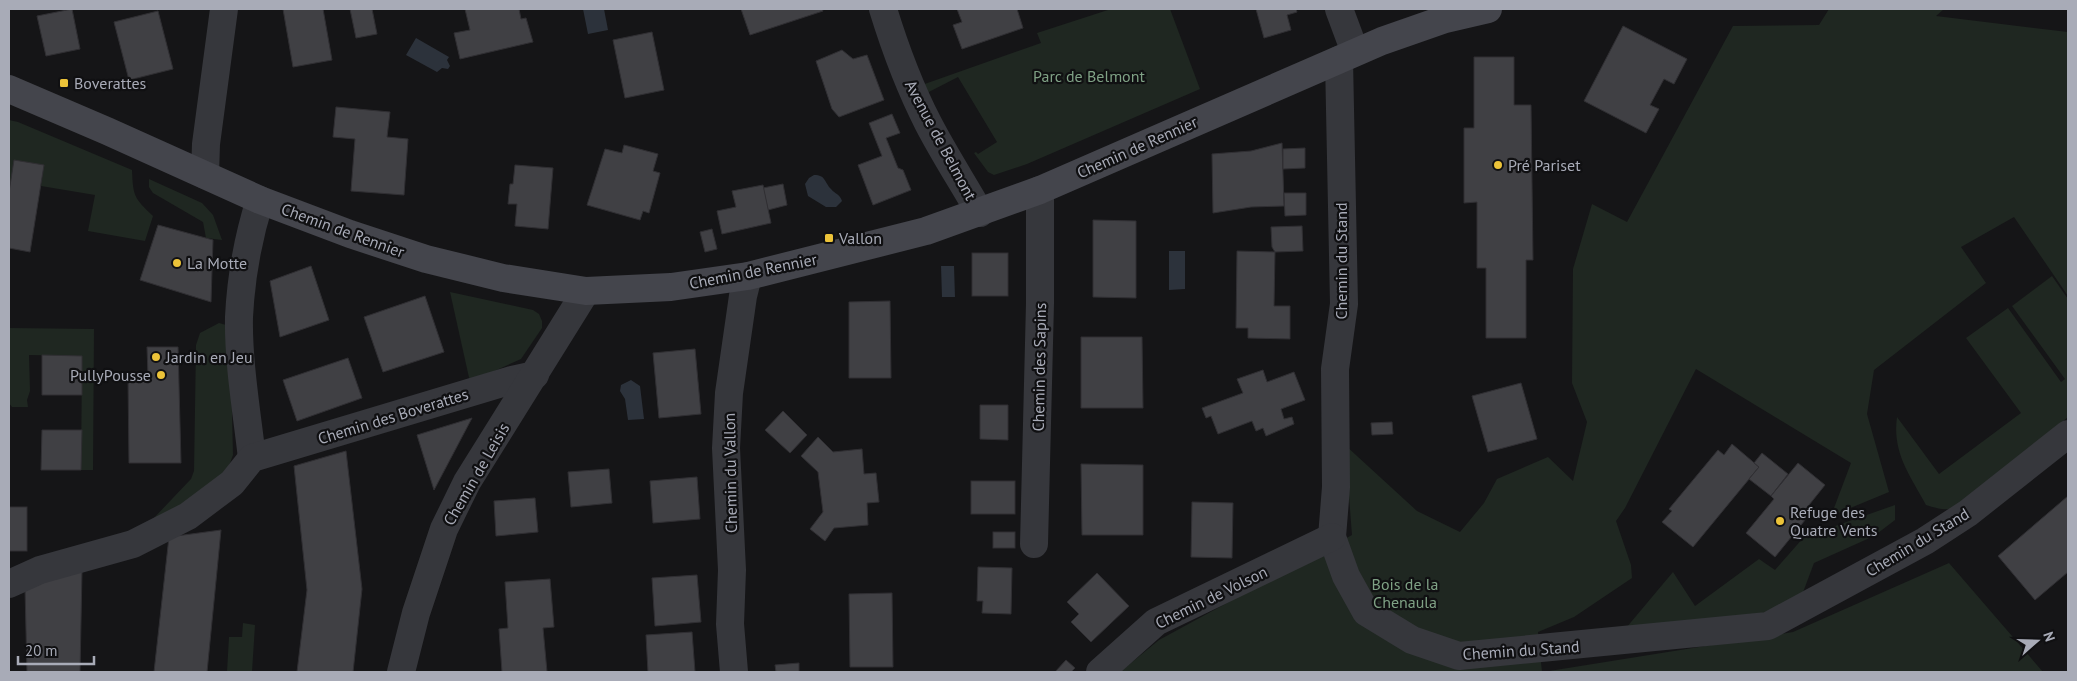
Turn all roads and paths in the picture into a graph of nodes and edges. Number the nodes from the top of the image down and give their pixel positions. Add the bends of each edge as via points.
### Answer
1 (224, 9) edge
2 (883, 9) edge
3 (1339, 9) edge
4 (1488, 9) edge
5 (1347, 56) junction
6 (9, 89) edge
7 (205, 175) junction
8 (1040, 190) junction
9 (260, 200) junction
10 (980, 213) junction
11 (748, 276) junction
12 (586, 291) junction
13 (535, 375) junction
14 (2068, 434) edge
15 (252, 458) junction
16 (1332, 537) junction
17 (1034, 544) dead end
18 (9, 584) edge
19 (401, 672) edge
20 (734, 672) edge
21 (1100, 672) edge

1 - 7 street via 206,144
2 - 10 street, Avenue de Belmont via 893,43 924,115
3 - 5 street, Chemin du Stand
4 - 5 street, Chemin de Rennier via 1445,19
5 - 8 street, Chemin de Rennier
5 - 16 street, Chemin du Stand via 1344,304 1335,369 1336,486
6 - 7 street, Chemin de Rennier
7 - 9 street, Chemin de Rennier
8 - 10 street, Chemin de Rennier
8 - 17 street, Chemin des Sapins
9 - 12 street, Chemin de Rennier via 426,259 503,278
9 - 15 street via 250,229 240,316
10 - 11 street, Chemin de Rennier via 890,242
11 - 12 street, Chemin de Rennier via 671,287
11 - 20 street, Chemin du Vallon via 730,393 726,448
12 - 13 street, Chemin de Leisis
13 - 15 street, Chemin des Boverattes
13 - 19 street, Chemin de Leisis via 467,482 444,529 416,613
14 - 16 street, Chemin du Stand via 1968,513 1768,626 1458,656 1412,640 1366,612 1346,576
15 - 18 street via 232,482 188,516 133,544 40,570
16 - 21 street, Chemin de Volson via 1156,622

